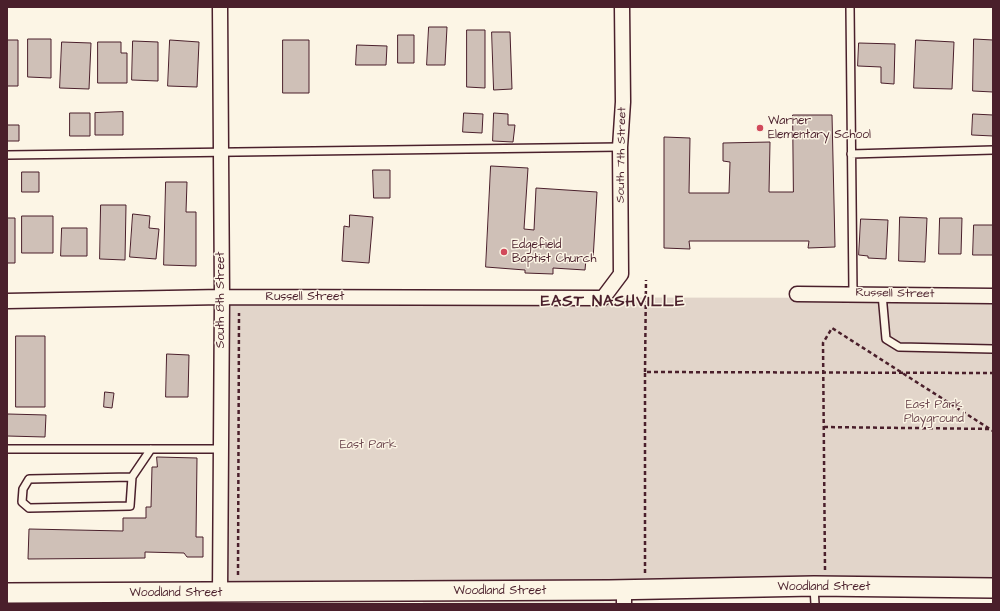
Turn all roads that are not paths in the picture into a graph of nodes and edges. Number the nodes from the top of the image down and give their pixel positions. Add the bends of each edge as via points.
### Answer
1 (220, 7) edge
2 (622, 7) edge
3 (850, 7) edge
4 (620, 147) junction
5 (993, 150) edge
6 (220, 153) junction
7 (851, 154) junction
8 (7, 155) edge
9 (853, 293) junction
10 (798, 294) dead end
11 (882, 294) junction
12 (993, 296) edge
13 (222, 297) junction
14 (603, 298) joint
15 (7, 301) edge
16 (993, 348) edge
17 (7, 449) edge
18 (151, 449) junction
19 (220, 449) junction
20 (132, 477) junction
21 (993, 588) edge
22 (818, 589) edge
23 (7, 593) edge
24 (220, 596) junction
25 (624, 597) edge

1 - 6 street, South 8th Street
2 - 4 street, South 7th Street via 623,102
3 - 7 lane
4 - 6 lane
4 - 14 street, South 7th Street via 621,274
5 - 7 lane
6 - 8 lane
6 - 13 street, South 8th Street
7 - 9 lane
9 - 10 street, Russell Street
9 - 11 street, Russell Street
11 - 12 street, Russell Street
11 - 16 lane via 886,339 900,347
13 - 14 street, Russell Street
13 - 15 street, Russell Street
13 - 19 street, South 8th Street
17 - 18 lane
18 - 19 lane
18 - 20 lane
19 - 24 street, South 8th Street
20 - 20 lane via 29,479 23,489 22,502 29,508 130,506
21 - 22 street, Woodland Street
22 - 25 street, Woodland Street
23 - 24 street, Woodland Street
24 - 25 street, Woodland Street

